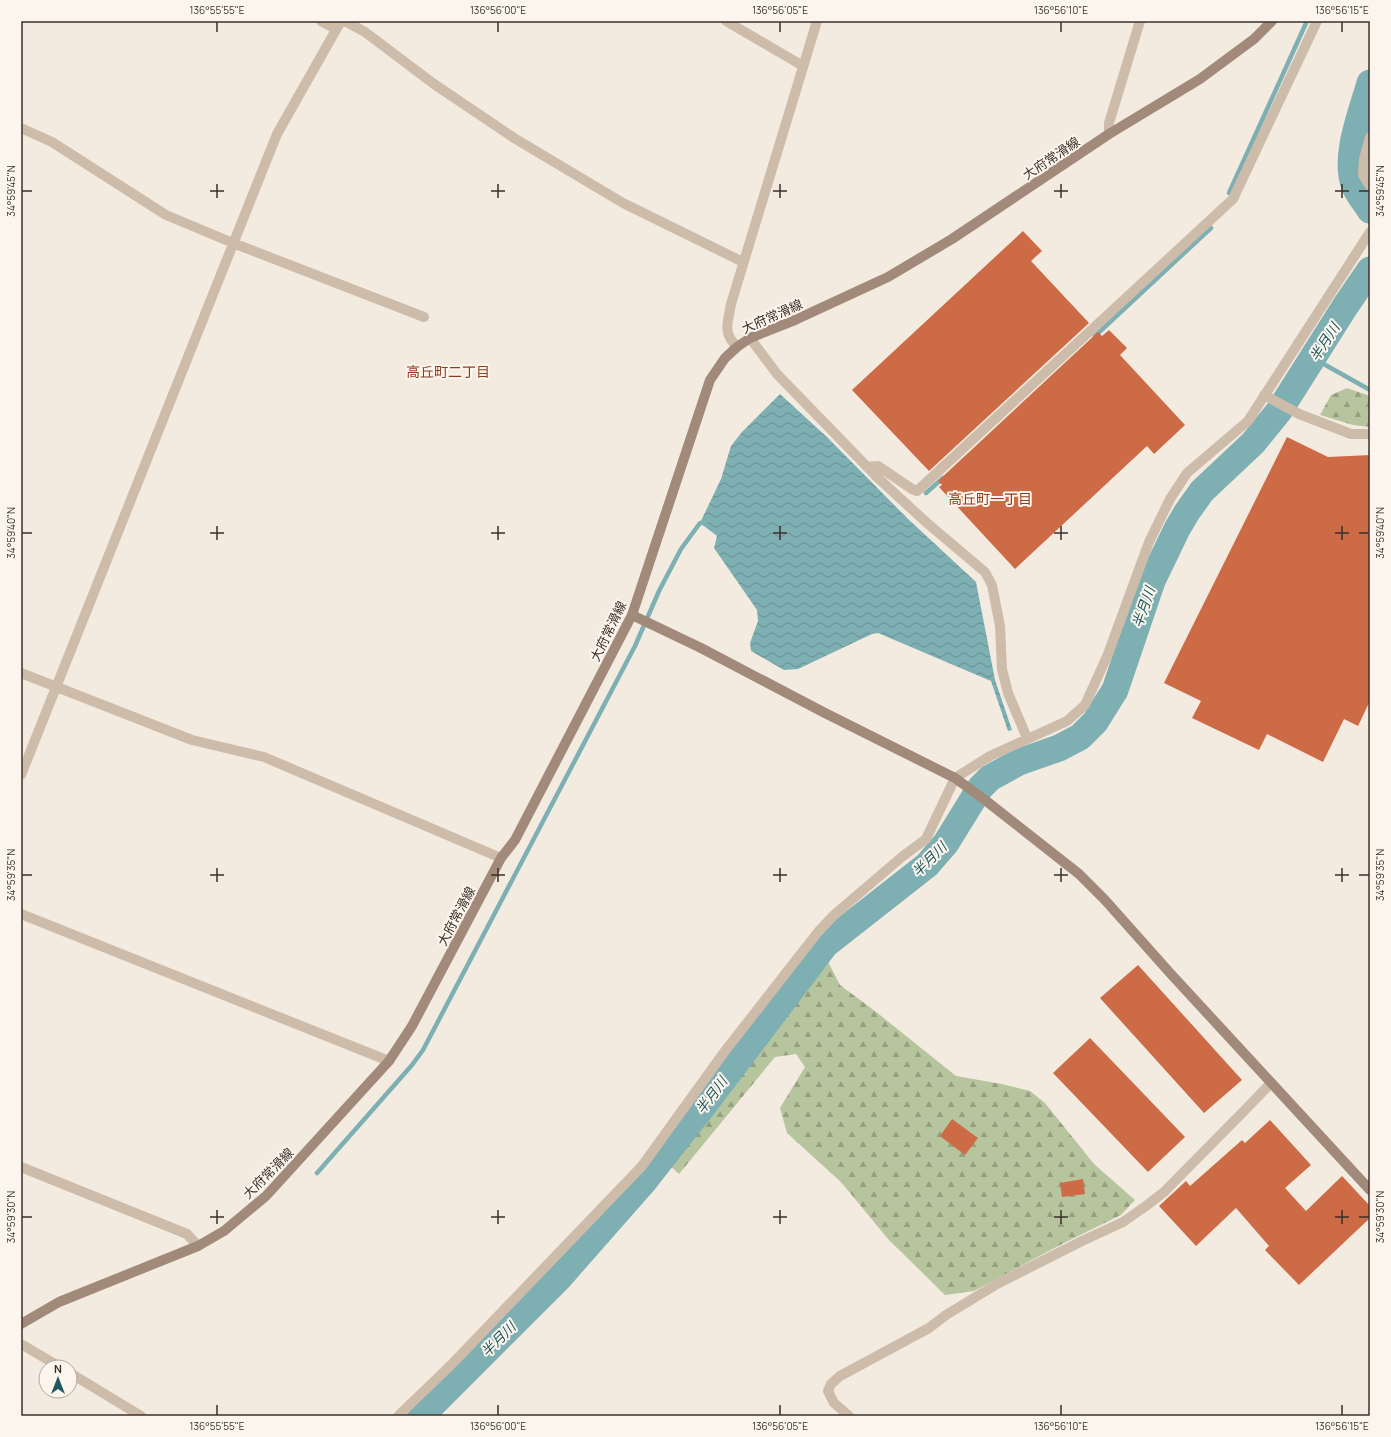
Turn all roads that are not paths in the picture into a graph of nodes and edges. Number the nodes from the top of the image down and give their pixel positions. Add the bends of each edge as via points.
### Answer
1 (321, 21) edge
2 (345, 21) edge
3 (726, 21) edge
4 (817, 21) edge
5 (1140, 21) edge
6 (1272, 21) edge
7 (1317, 21) edge
8 (338, 25) edge
9 (803, 66) junction
10 (21, 128) edge
11 (1109, 134) junction
12 (1370, 137) edge
13 (1370, 186) edge
14 (1370, 232) edge
15 (234, 243) junction
16 (743, 262) junction
17 (424, 317) dead end
18 (750, 338) junction
19 (737, 347) junction
20 (1264, 395) junction
21 (1370, 434) edge
22 (867, 467) junction
23 (632, 615) junction
24 (21, 673) edge
25 (56, 687) junction
26 (1027, 738) junction
27 (21, 775) edge
28 (955, 778) junction
29 (501, 858) junction
30 (21, 914) edge
31 (389, 1061) junction
32 (1270, 1083) junction
33 (21, 1167) edge
34 (1370, 1190) edge
35 (198, 1246) junction
36 (21, 1324) edge
37 (21, 1344) edge
38 (46, 1359) edge
39 (78, 1378) edge
40 (141, 1416) edge
41 (398, 1416) edge
42 (849, 1416) edge

1 - 8 street
2 - 16 street via 365,32 434,84 514,138 623,203
3 - 9 street
4 - 9 street
5 - 11 street via 1109,123
6 - 11 main road, 大府常滑線 via 1200,79
7 - 22 street via 1233,199 917,491 878,466
8 - 15 street via 277,134
9 - 16 street
10 - 15 street via 52,142 166,215
11 - 18 main road, 大府常滑線 via 952,239 888,277
12 - 13 street via 1363,175
14 - 20 street
15 - 17 street
15 - 25 street
16 - 19 street via 730,304 726,329 729,339
18 - 19 main road, 大府常滑線
18 - 22 street via 777,374
19 - 23 main road, 大府常滑線 via 725,358 710,380
20 - 21 street via 1299,414 1351,434
20 - 26 street via 1248,421 1187,473 1170,499 1149,542 1108,654 1085,704 1067,721
22 - 26 street via 985,572 992,585 1000,626 1002,669 1008,693
23 - 28 main road
23 - 29 main road, 大府常滑線 via 515,840
24 - 25 street
25 - 27 street
25 - 29 street via 192,740 264,757
26 - 28 street via 990,756
28 - 32 main road via 1079,874
28 - 41 street via 926,839 851,900 818,932 725,1051 642,1166 452,1364
29 - 31 main road, 大府常滑線 via 412,1026
30 - 31 street
31 - 35 main road, 大府常滑線 via 266,1196 224,1231
32 - 34 main road
32 - 42 street via 1164,1192 1123,1222 998,1284 929,1328 840,1376 831,1384 828,1391 834,1403
33 - 35 street via 187,1234
35 - 36 main road, 大府常滑線 via 59,1302
37 - 38 street
39 - 40 street

